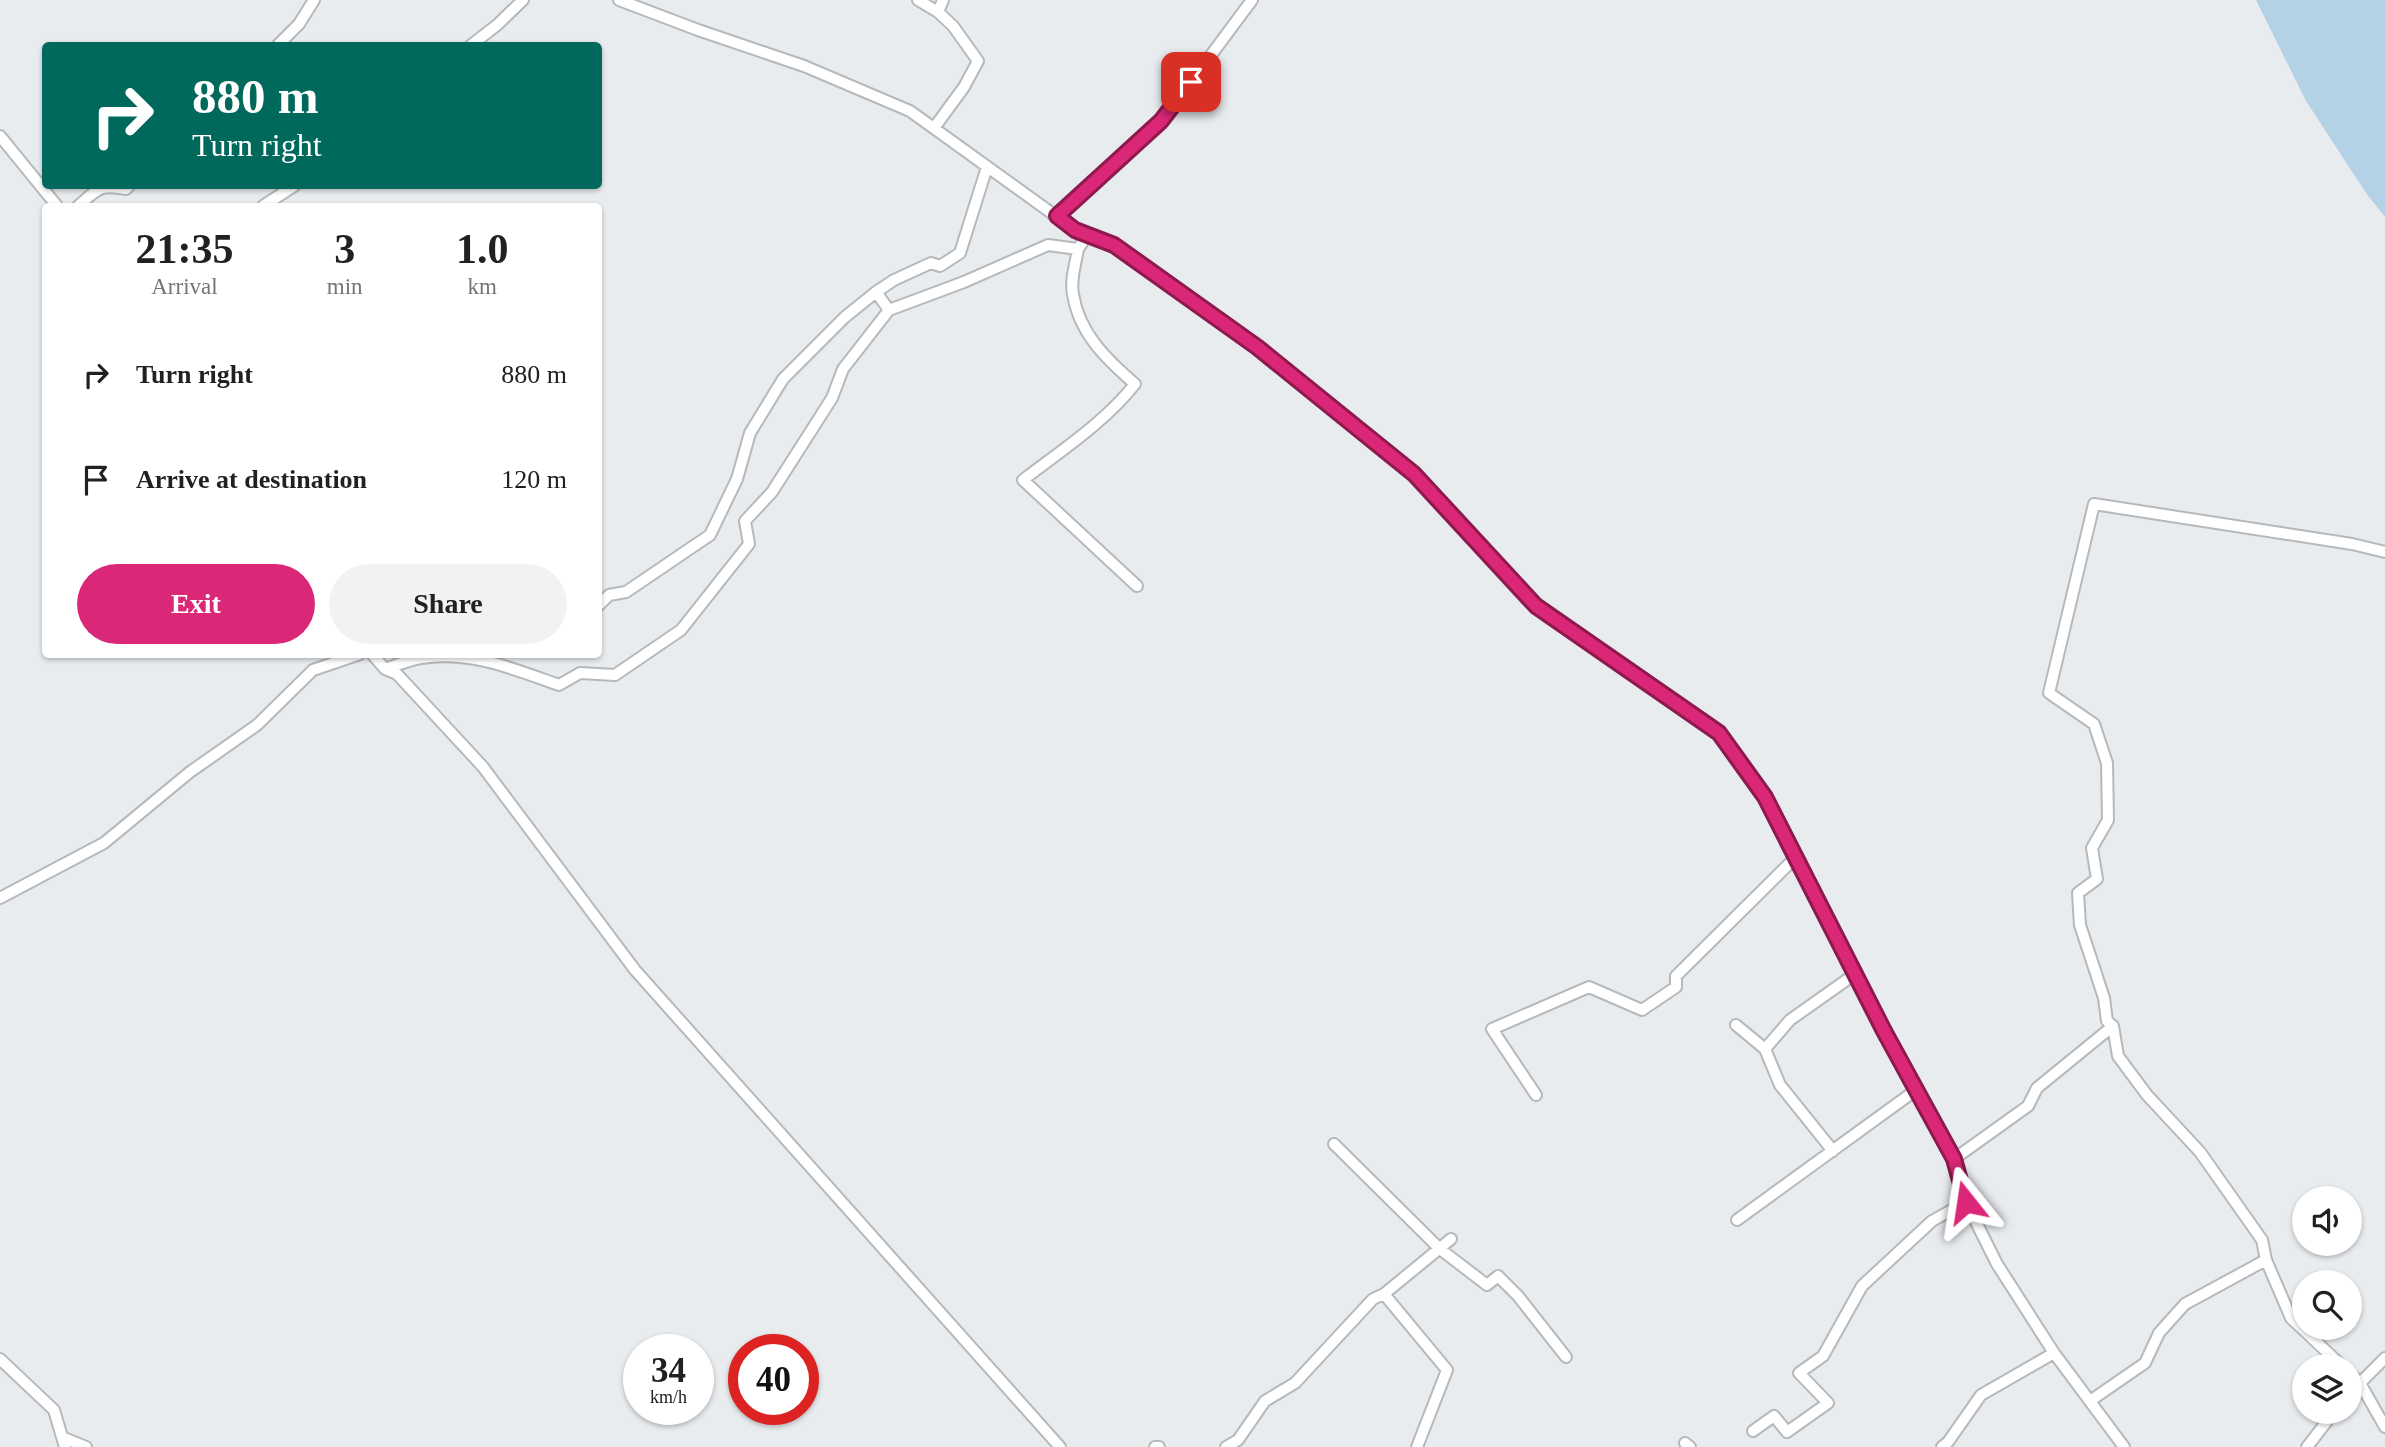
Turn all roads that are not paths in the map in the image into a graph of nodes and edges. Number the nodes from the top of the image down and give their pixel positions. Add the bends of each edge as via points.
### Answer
1 (314, 0) edge
2 (523, 0) edge
3 (618, 0) edge
4 (918, 0) edge
5 (943, 0) edge
6 (1252, 0) edge
7 (938, 12) junction
8 (281, 42) edge
9 (475, 42) edge
10 (934, 128) junction
11 (0, 136) edge
12 (987, 167) junction
13 (42, 188) edge
14 (43, 189) edge
15 (100, 189) edge
16 (289, 189) edge
17 (55, 203) edge
18 (82, 203) edge
19 (268, 203) edge
20 (1057, 216) junction
21 (1086, 234) junction
22 (1078, 249) junction
23 (876, 292) junction
24 (889, 310) junction
25 (2385, 552) edge
26 (1137, 586) dead end
27 (602, 602) edge
28 (348, 658) edge
29 (375, 658) edge
30 (421, 658) edge
31 (466, 658) edge
32 (385, 669) junction
33 (1796, 857) junction
34 (0, 898) edge
35 (1855, 974) junction
36 (1736, 1025) dead end
37 (2113, 1026) junction
38 (1765, 1049) junction
39 (1916, 1090) junction
40 (1536, 1095) dead end
41 (1334, 1144) dead end
42 (1833, 1151) junction
43 (1954, 1159) junction
44 (1966, 1202) junction
45 (1737, 1220) dead end
46 (1451, 1239) dead end
47 (1440, 1249) junction
48 (2266, 1259) junction
49 (1384, 1294) junction
50 (2054, 1353) junction
51 (2329, 1354) edge
52 (1566, 1357) dead end
53 (2385, 1358) edge
54 (0, 1359) edge
55 (2362, 1380) edge
56 (2362, 1386) edge
57 (2090, 1401) junction
58 (2325, 1424) edge
59 (2385, 1427) edge
60 (1753, 1432) dead end
61 (65, 1443) edge
62 (86, 1447) edge
63 (1060, 1447) edge
64 (1226, 1447) edge
65 (1417, 1447) edge
66 (1942, 1447) edge
67 (2124, 1447) edge
68 (2307, 1447) edge

1 - 8 street
2 - 9 street
3 - 10 street via 804,66 910,111
4 - 7 street
5 - 7 street
6 - 20 street via 1161,121
7 - 10 street via 978,61
10 - 12 street
11 - 13 street
12 - 20 street
12 - 23 street via 960,253
14 - 17 street
15 - 18 street
16 - 19 street
20 - 21 street
21 - 22 street
21 - 33 street via 1114,245 1257,347 1414,474 1536,606 1719,733 1765,797
22 - 24 street via 1048,245
22 - 26 street via 1072,292 1087,334 1106,360 1135,384 1100,420 1023,480
23 - 24 street
23 - 27 street via 783,379 750,433 737,479 710,535 626,592 609,595
24 - 31 street via 843,369 832,398 772,492 745,521 749,544 681,631 615,675 580,673 559,685 497,663
25 - 37 street via 2094,504 2049,693 2094,724 2107,763 2108,820 2092,848 2097,879 2078,893 2080,925 2107,1021
28 - 34 street via 313,670 257,725 190,772 104,843
29 - 32 street
30 - 32 street
32 - 63 street via 397,674 483,767 635,970
33 - 35 street
33 - 40 street via 1676,976 1676,988 1642,1010 1588,988 1492,1029
35 - 38 street via 1790,1020
35 - 39 street
36 - 38 street
37 - 43 street via 2037,1088 2028,1106
37 - 48 street via 2118,1056 2236,1200 2262,1240
38 - 42 street via 1780,1085
39 - 42 street
39 - 43 street
41 - 47 street
42 - 45 street
43 - 44 street
44 - 50 street via 1997,1264
44 - 60 street via 1932,1221 1862,1286 1823,1356 1799,1373 1828,1403 1787,1432 1774,1416
46 - 47 street
47 - 49 street
47 - 52 street via 1487,1285 1498,1276
48 - 51 street via 2291,1318
48 - 57 street via 2185,1304 2159,1333 2145,1363
49 - 64 street via 1373,1299 1295,1383 1265,1401 1238,1440
49 - 65 street via 1447,1370
50 - 57 street
50 - 66 street via 1981,1395
53 - 55 street
54 - 61 street via 54,1410
56 - 59 street
57 - 67 street
58 - 68 street
61 - 62 street

